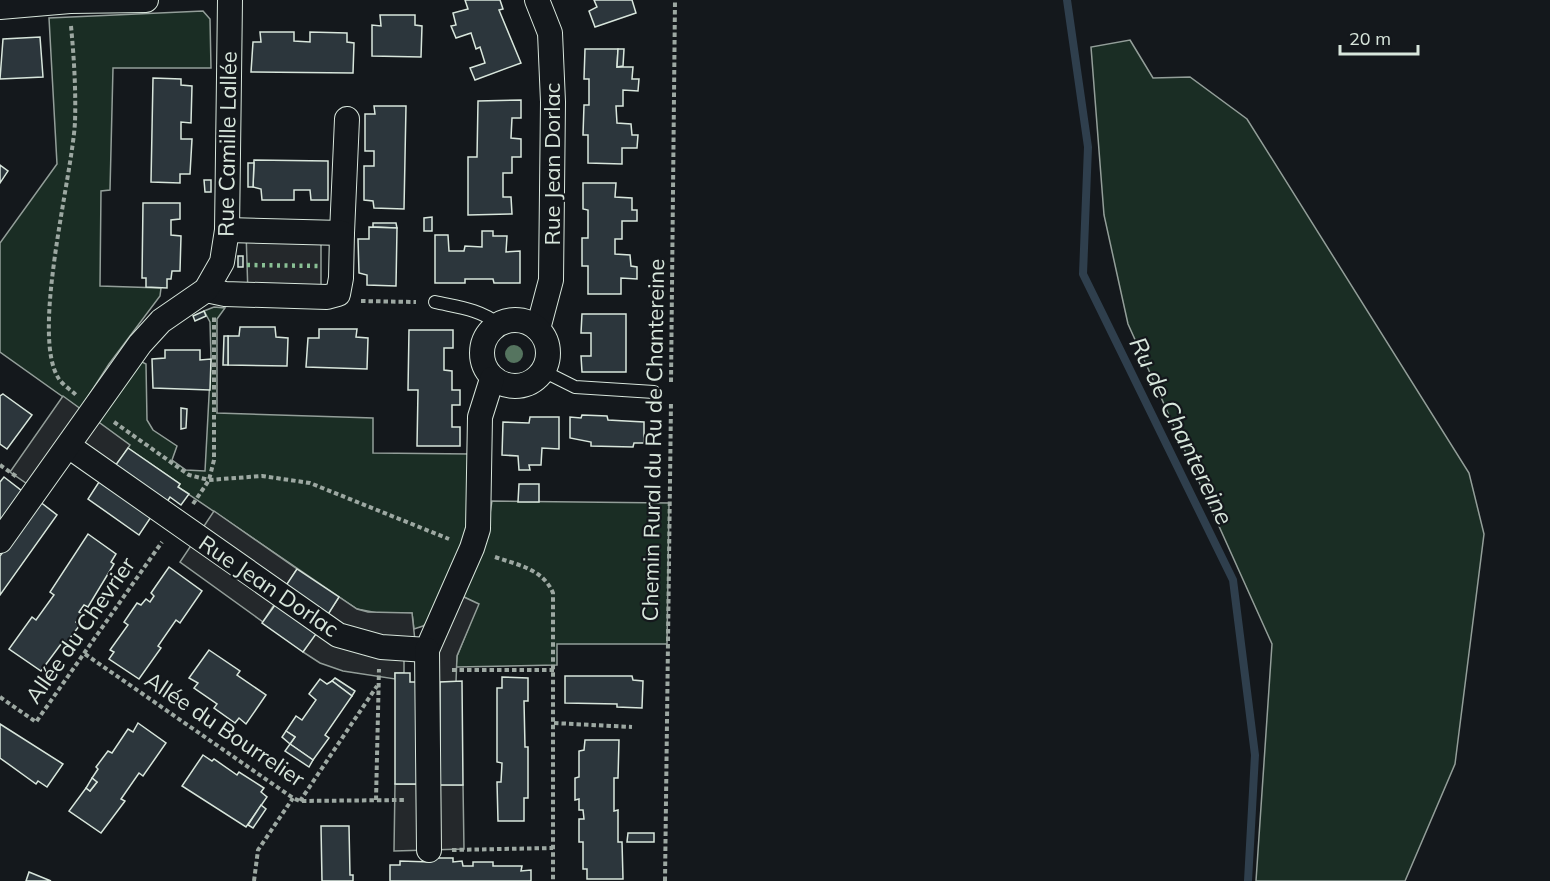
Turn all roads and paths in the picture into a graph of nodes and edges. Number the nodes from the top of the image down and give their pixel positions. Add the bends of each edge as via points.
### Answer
1 (131, 0) edge
2 (146, 0) edge
3 (230, 0) edge
4 (537, 0) edge
5 (675, 0) edge
6 (0, 7) edge
7 (346, 119) dead end
8 (227, 231) junction
9 (342, 233) junction
10 (210, 291) junction
11 (338, 294) junction
12 (435, 302) joint
13 (498, 324) junction
14 (538, 329) junction
15 (543, 371) junction
16 (492, 379) junction
17 (671, 386) dead end
18 (654, 392) dead end
19 (670, 398) dead end
20 (70, 447) junction
21 (208, 480) dead end
22 (176, 522) junction
23 (0, 541) edge
24 (472, 548) junction
25 (381, 647) junction
26 (85, 654) junction
27 (427, 660) junction
28 (554, 670) junction
29 (377, 685) junction
30 (0, 697) edge
31 (554, 723) junction
32 (632, 727) dead end
33 (293, 798) junction
34 (376, 800) junction
35 (428, 800) junction
36 (300, 801) junction
37 (553, 848) junction
38 (429, 850) joint
39 (254, 881) edge
40 (553, 881) edge
41 (665, 881) edge

1 - 2 street
1 - 6 street
3 - 8 street, Rue Camille Lallée
4 - 14 street, Rue Jean Dorlac via 550,33 553,102 550,280
5 - 17 path, Chemin Rural du Ru de Chantereine
7 - 9 street
8 - 9 street
8 - 10 street, Rue Camille Lallée via 222,262
9 - 11 street
10 - 11 street via 327,297
10 - 20 street, Rue Camille Lallée via 161,321 140,344
10 - 21 path via 214,460
11 - 12 path via 354,301
12 - 13 lane via 469,309
13 - 14 street via 518,320
13 - 16 street via 489,331 481,350
14 - 15 street via 548,349
15 - 16 street via 525,385 502,385
15 - 18 lane via 575,387
16 - 24 street via 480,417 480,498
19 - 41 path, Chemin Rural du Ru de Chantereine
20 - 22 street, Rue Jean Dorlac
20 - 23 street, Rue Camille Lallée
22 - 25 street, Rue Jean Dorlac via 321,625 355,641
22 - 26 path, Allée du Chevrier
24 - 27 street
24 - 28 path via 548,580 553,593
25 - 27 street, Rue Jean Dorlac
25 - 29 path
26 - 30 path, Allée du Chevrier via 36,722
26 - 33 path, Allée du Bourrelier
27 - 28 path
27 - 35 street
28 - 31 path
29 - 34 path
29 - 36 path
31 - 32 path
31 - 37 path
33 - 36 path, Allée du Bourrelier
33 - 39 path via 258,850
34 - 35 path, Allée du Bourrelier
34 - 36 path, Allée du Bourrelier
35 - 38 street
37 - 38 path
37 - 40 path

